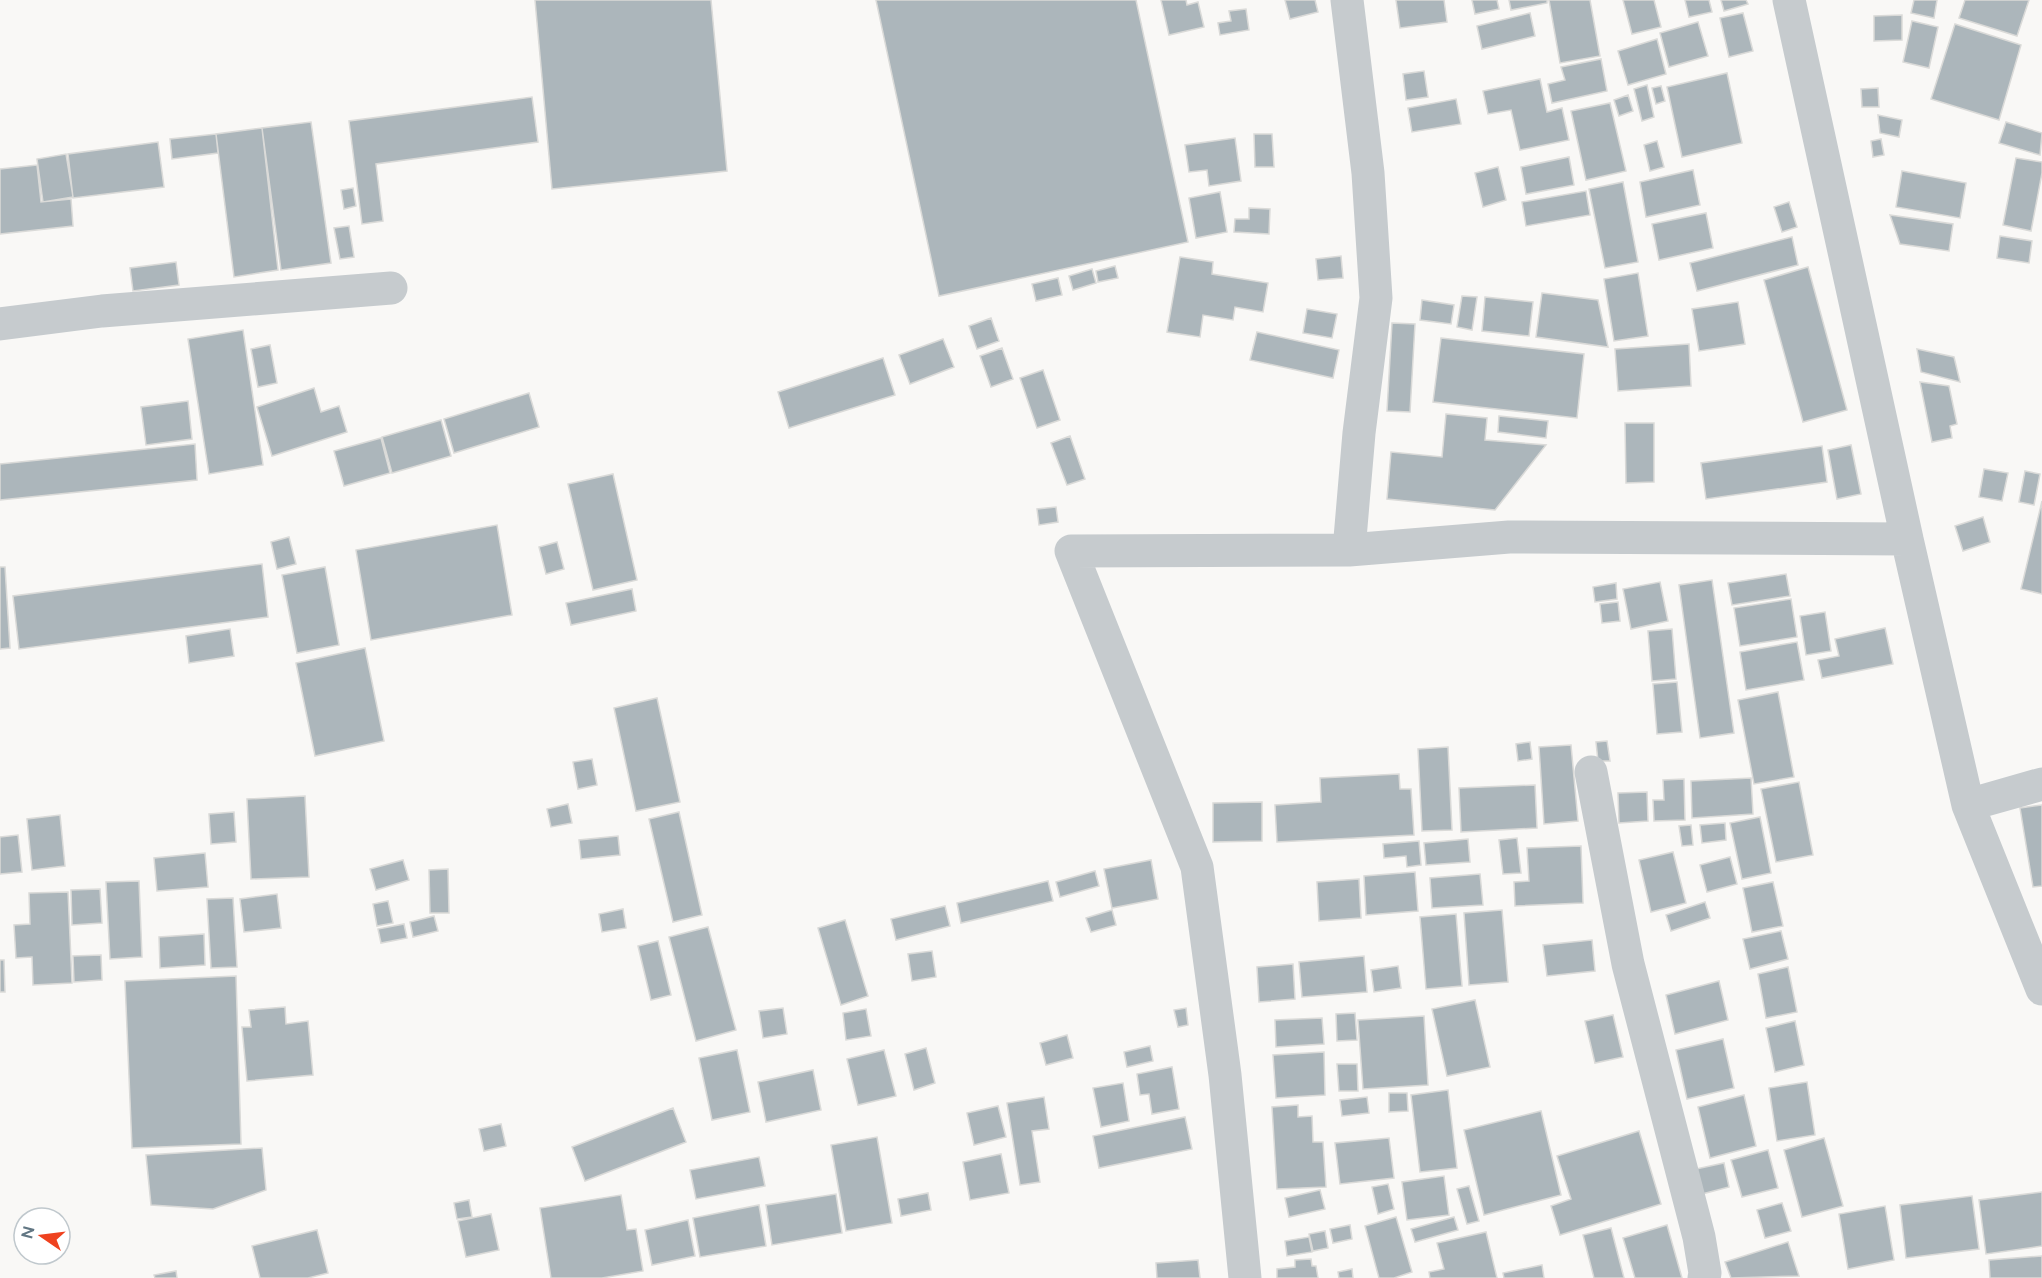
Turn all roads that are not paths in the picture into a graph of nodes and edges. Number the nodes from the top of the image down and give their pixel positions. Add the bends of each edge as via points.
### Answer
1 (1347, 0) edge
2 (1788, 0) edge
3 (391, 288) dead end
4 (0, 324) edge
5 (1907, 539) junction
6 (1348, 550) junction
7 (1591, 772) dead end
8 (2042, 784) edge
9 (1968, 804) junction
10 (2042, 989) edge
11 (1245, 1278) edge
12 (1704, 1278) edge

1 - 6 street via 1368,173 1376,298
2 - 5 street
3 - 4 street via 102,311
5 - 6 street via 1509,537
5 - 9 street
6 - 11 street via 1071,551 1197,867 1225,1076
7 - 12 street via 1628,964 1699,1237
8 - 9 street
9 - 10 street

